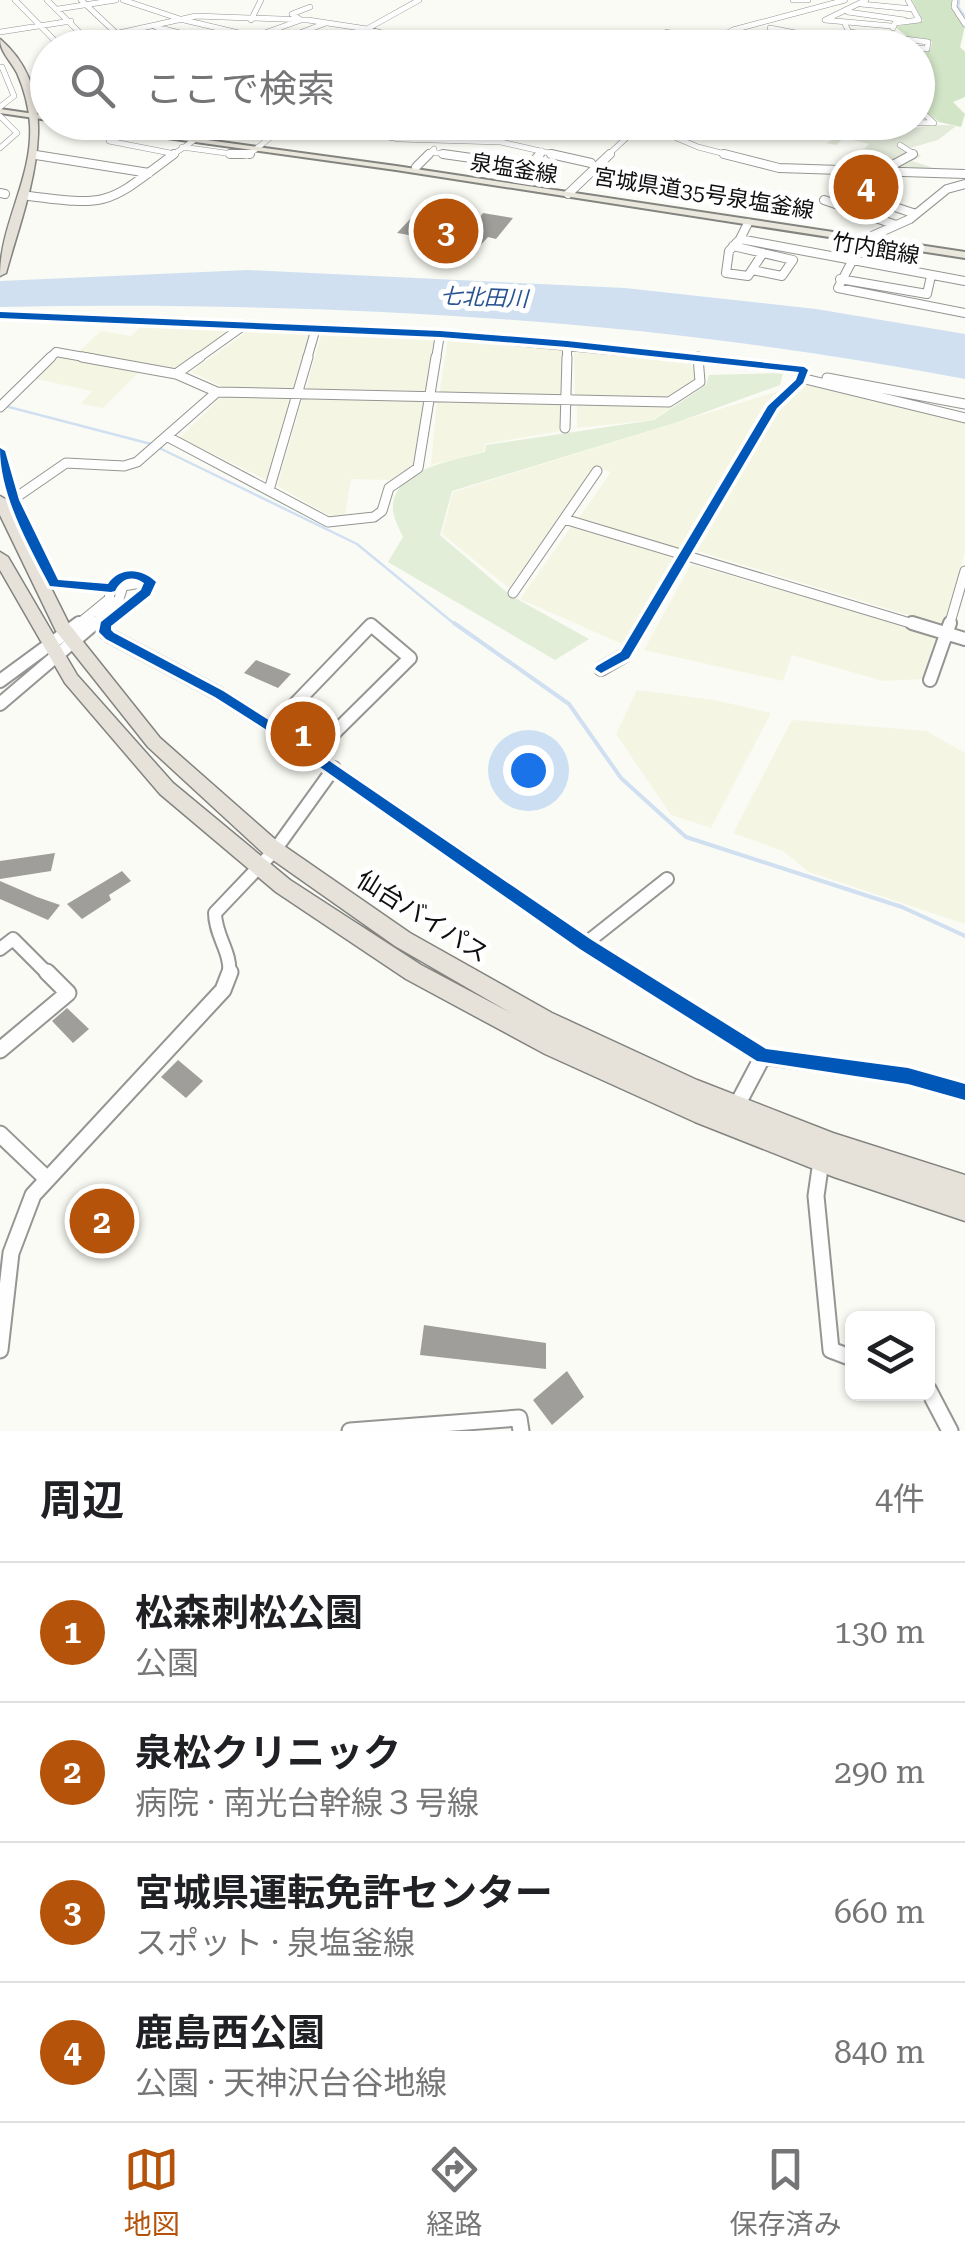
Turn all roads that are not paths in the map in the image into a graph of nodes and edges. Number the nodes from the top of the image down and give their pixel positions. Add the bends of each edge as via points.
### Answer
1 (15, 0) edge
2 (119, 0) edge
3 (261, 0) edge
4 (419, 0) edge
5 (792, 0) edge
6 (808, 0) edge
7 (837, 0) edge
8 (846, 0) edge
9 (908, 0) edge
10 (954, 0) edge
11 (318, 1) edge
12 (84, 2) edge
13 (864, 2) edge
14 (52, 4) edge
15 (294, 4) dead end
16 (307, 7) junction
17 (24, 9) junction
18 (913, 9) junction
19 (844, 12) junction
20 (180, 19) junction
21 (70, 20) junction
22 (251, 20) junction
23 (301, 20) junction
24 (907, 21) junction
25 (330, 22) junction
26 (844, 22) junction
27 (965, 23) edge
28 (40, 26) junction
29 (156, 26) junction
30 (891, 26) junction
31 (112, 27) junction
32 (770, 28) dead end
33 (367, 29) junction
34 (44, 30) edge
35 (80, 30) edge
36 (94, 30) edge
37 (116, 30) edge
38 (135, 30) edge
39 (167, 30) edge
40 (225, 30) edge
41 (273, 30) edge
42 (308, 30) edge
43 (371, 30) edge
44 (728, 30) edge
45 (732, 30) edge
46 (779, 30) edge
47 (848, 30) edge
48 (895, 30) edge
49 (0, 32) edge
50 (0, 41) edge
51 (0, 51) edge
52 (4, 67) edge
53 (29, 88) joint
54 (30, 92) edge
55 (30, 107) edge
56 (0, 112) edge
57 (30, 117) edge
58 (30, 138) edge
59 (36, 140) edge
60 (110, 140) edge
61 (197, 140) joint
62 (266, 140) edge
63 (442, 140) joint
64 (619, 140) edge
65 (622, 140) edge
66 (680, 140) edge
67 (900, 145) dead end
68 (257, 147) junction
69 (0, 148) edge
70 (182, 148) junction
71 (542, 151) junction
72 (432, 152) junction
73 (170, 153) junction
74 (36, 155) junction
75 (591, 163) junction
76 (416, 167) junction
77 (150, 173) junction
78 (878, 173) junction
79 (965, 174) edge
80 (857, 176) junction
81 (965, 184) edge
82 (565, 192) junction
83 (30, 196) dead end
84 (824, 200) dead end
85 (880, 202) junction
86 (916, 214) junction
87 (748, 223) junction
88 (896, 225) junction
89 (4, 238) edge
90 (866, 238) junction
91 (740, 239) junction
92 (733, 246) junction
93 (803, 251) junction
94 (965, 252) edge
95 (762, 253) junction
96 (793, 260) junction
97 (850, 262) junction
98 (752, 270) junction
99 (0, 273) edge
100 (931, 276) junction
101 (840, 279) junction
102 (965, 281) edge
103 (965, 313) edge
104 (0, 315) edge
105 (247, 324) junction
106 (316, 328) junction
107 (440, 334) junction
108 (566, 344) junction
109 (698, 356) junction
110 (176, 374) junction
111 (802, 376) junction
112 (218, 392) junction
113 (296, 393) junction
114 (431, 397) junction
115 (567, 400) junction
116 (965, 404) edge
117 (2, 405) edge
118 (965, 418) edge
119 (565, 428) dead end
120 (0, 434) edge
121 (166, 438) junction
122 (0, 448) edge
123 (596, 471) dead end
124 (269, 490) junction
125 (5, 502) edge
126 (564, 519) junction
127 (683, 554) junction
128 (2, 567) edge
129 (965, 571) edge
130 (111, 588) junction
131 (513, 593) dead end
132 (138, 599) junction
133 (947, 633) junction
134 (965, 638) edge
135 (61, 644) junction
136 (601, 669) dead end
137 (930, 680) dead end
138 (0, 682) edge
139 (0, 704) edge
140 (272, 728) junction
141 (313, 754) junction
142 (334, 768) junction
143 (275, 850) junction
144 (260, 866) junction
145 (667, 879) dead end
146 (584, 944) junction
147 (0, 949) edge
148 (0, 1050) edge
149 (763, 1056) junction
150 (965, 1092) edge
151 (732, 1117) junction
152 (0, 1134) edge
153 (821, 1161) junction
154 (46, 1178) junction
155 (965, 1187) edge
156 (965, 1210) edge
157 (0, 1350) edge
158 (845, 1355) edge
159 (934, 1401) edge
160 (350, 1431) edge
161 (521, 1431) edge
162 (950, 1431) edge

1 - 17 street
2 - 12 street
2 - 20 street
3 - 22 street
4 - 33 street
5 - 6 street
7 - 44 street
8 - 45 street
9 - 18 street
10 - 27 street
11 - 16 street
12 - 14 street
12 - 31 street
13 - 18 street
13 - 19 street
14 - 17 street
14 - 21 street
15 - 16 street
16 - 23 street via 292,14
17 - 28 street
18 - 24 street via 920,20
19 - 24 street
19 - 26 street via 825,18
20 - 22 street
20 - 29 street
20 - 40 street
21 - 28 street
21 - 35 street
22 - 23 street
23 - 25 street
23 - 41 street
24 - 30 street
25 - 33 street
25 - 42 street
26 - 30 street
26 - 47 street
28 - 34 street
28 - 49 street
29 - 38 street
29 - 39 street
30 - 48 street
31 - 36 street
31 - 37 street
32 - 46 street
33 - 43 street
50 - 53 highway
51 - 52 highway
52 - 55 highway
52 - 56 street via 14,96
53 - 54 highway
56 - 57 main road
56 - 69 street via 17,133
58 - 89 highway
59 - 74 highway
60 - 73 street
61 - 68 main road, 泉塩釜線
61 - 70 street
62 - 68 street
63 - 71 street
63 - 72 street
64 - 75 street
65 - 82 street
66 - 80 street via 767,166
67 - 78 street via 914,154
68 - 70 street via 247,156
68 - 76 main road, 宮城県道35号泉塩釜線
68 - 82 main road, 泉塩釜線
70 - 73 street
71 - 72 street via 529,166
71 - 75 street
72 - 76 street
73 - 77 street
74 - 77 street
74 - 89 highway
75 - 82 street
76 - 82 main road, 宮城県道35号泉塩釜線
77 - 83 street via 98,203
78 - 79 street
78 - 80 street
80 - 85 street via 891,194
80 - 85 street via 834,187
81 - 86 street via 942,192
82 - 87 main road, 泉塩釜線
82 - 90 main road, 宮城県道35号泉塩釜線
84 - 88 street
85 - 86 street
86 - 88 street
87 - 90 main road, 泉塩釜線
87 - 91 street
88 - 90 street
89 - 99 highway
90 - 94 main road, 泉塩釜線
90 - 97 street
91 - 92 street
91 - 93 street, 竹内館線
92 - 95 street
92 - 98 street via 726,273 748,276
93 - 96 street
93 - 97 street, 竹内館線
95 - 96 street
95 - 98 street
96 - 98 street via 782,276
97 - 100 street, 竹内館線
97 - 101 street
100 - 101 street via 927,294
100 - 102 street, 竹内館線
101 - 103 street via 838,288 847,293
104 - 105 street
105 - 106 street
105 - 110 street
106 - 107 street
106 - 113 street
107 - 108 street
107 - 114 street
108 - 109 street
108 - 115 street
109 - 111 street via 804,370
109 - 115 street via 700,382 670,402
110 - 112 street
110 - 117 street via 56,352
111 - 116 street
111 - 118 street
111 - 127 street via 773,406
112 - 113 street
112 - 121 street
113 - 114 street
113 - 124 street
114 - 115 street
114 - 124 street via 418,468 389,488 374,518 328,522
115 - 119 street
120 - 122 street
121 - 124 street
121 - 125 street via 124,466 66,463
122 - 125 street
123 - 126 street
125 - 130 street via 54,583
125 - 135 highway, 仙台バイパス
126 - 127 street
126 - 131 street
127 - 133 street
127 - 136 street via 625,655
128 - 135 highway, 仙台バイパス
129 - 133 street
130 - 132 street via 123,576 146,578 148,590
130 - 135 street via 105,603
132 - 135 street via 142,584 123,586 117,602
132 - 140 street via 104,632
133 - 134 street
133 - 137 street
135 - 138 street
135 - 139 street
135 - 143 highway, 仙台バイパス via 205,792
135 - 144 highway, 仙台バイパス via 106,722 201,819
140 - 141 street
140 - 141 street via 371,625 410,658
141 - 142 street
142 - 143 street
142 - 146 street
143 - 144 street
143 - 151 highway, 仙台バイパス via 422,952
144 - 151 highway, 仙台バイパス via 437,987 517,1030
144 - 154 street via 214,913 216,937 231,961 222,990
145 - 146 street
146 - 149 street
147 - 148 street via 13,939 68,992
149 - 150 street via 908,1076
149 - 151 street
151 - 153 highway, 仙台バイパス
151 - 155 highway, 仙台バイパス
152 - 154 street
153 - 156 highway, 仙台バイパス
153 - 158 street via 816,1196 831,1350
154 - 157 street via 11,1253
159 - 162 street
160 - 161 street via 519,1418

